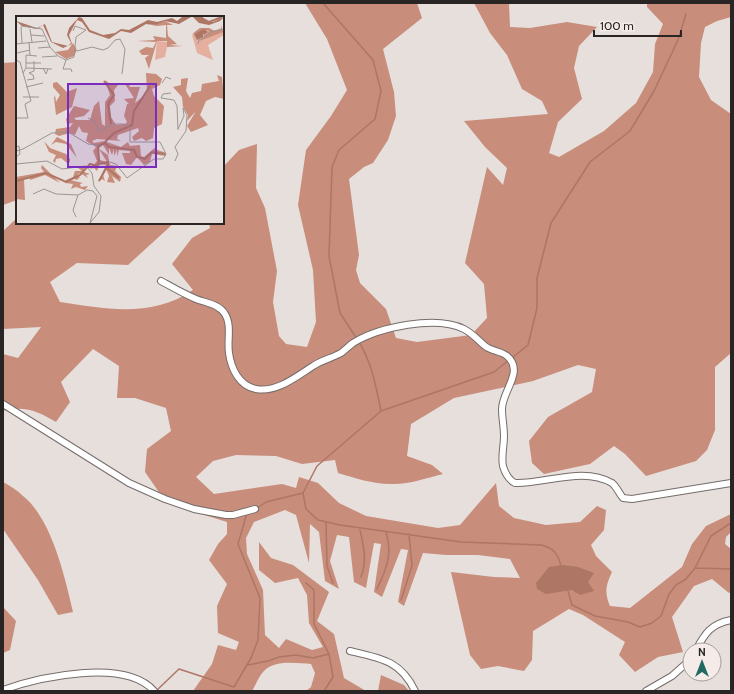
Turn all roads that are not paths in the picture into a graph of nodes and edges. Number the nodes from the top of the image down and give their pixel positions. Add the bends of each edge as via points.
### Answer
1 (161, 281) dead end
2 (3, 404) edge
3 (731, 483) edge
4 (255, 509) dead end
5 (731, 620) edge
6 (700, 642) edge
7 (350, 650) dead end
8 (682, 667) edge
9 (3, 690) edge
10 (153, 690) edge
11 (415, 691) edge
12 (646, 691) edge

1 - 3 street via 213,305 225,314 232,366 240,381 257,390 288,382 341,353 353,343 401,326 430,323 453,325 464,329 486,347 508,356 514,368 502,408 503,461 505,471 515,483 590,476 614,484 623,498 632,499
2 - 4 street via 128,483 194,508 226,515
5 - 6 street via 705,633
7 - 11 street via 376,657 401,669
8 - 12 street
9 - 10 street via 35,679 102,673 133,676

